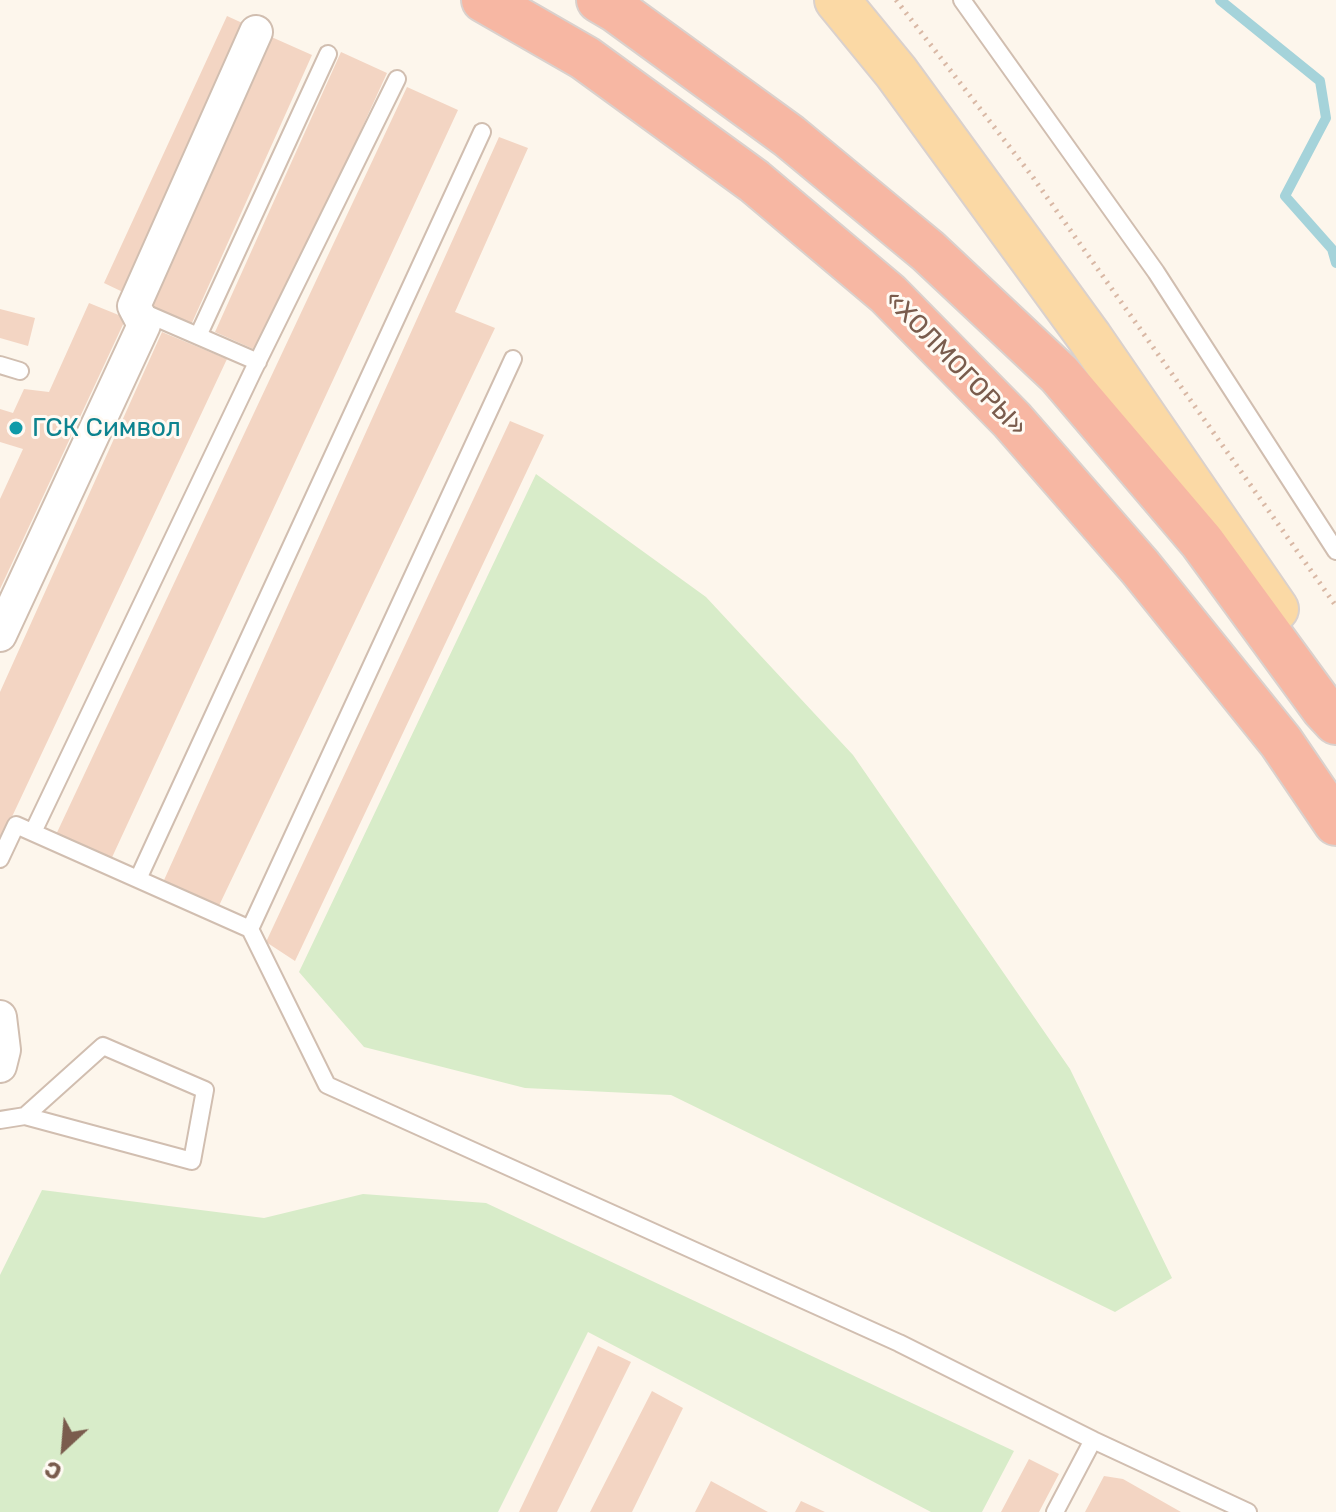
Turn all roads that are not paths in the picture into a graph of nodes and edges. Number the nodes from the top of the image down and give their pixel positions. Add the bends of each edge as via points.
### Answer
1 (484, 0) edge
2 (599, 0) edge
3 (837, 0) edge
4 (962, 0) edge
5 (256, 32) dead end
6 (328, 54) dead end
7 (397, 79) dead end
8 (482, 132) dead end
9 (137, 309) junction
10 (198, 336) junction
11 (513, 359) dead end
12 (258, 362) junction
13 (0, 365) edge
14 (20, 371) dead end
15 (1336, 551) edge
16 (0, 635) edge
17 (1336, 696) edge
18 (1336, 722) edge
19 (1336, 823) edge
20 (33, 832) junction
21 (0, 859) edge
22 (138, 879) junction
23 (250, 929) junction
24 (0, 1017) edge
25 (0, 1066) edge
26 (25, 1116) junction
27 (0, 1120) edge
28 (1093, 1440) junction
29 (1055, 1512) edge
30 (1248, 1512) edge

1 - 19 highway, «ХОЛМОГОРЫ» via 585,58 754,181 888,294 1012,420 1140,567 1281,742
2 - 18 highway via 789,136 928,251 1059,374 1202,542
3 - 17 main road via 896,72 1090,338
4 - 15 lane via 1156,272
5 - 9 street
6 - 10 lane
7 - 12 lane
8 - 22 lane
9 - 10 lane
9 - 16 street via 144,325
10 - 12 lane
11 - 23 lane
12 - 20 lane
13 - 14 lane
20 - 21 lane via 16,825
20 - 22 lane
22 - 23 lane
23 - 28 lane via 327,1085 899,1343
24 - 25 street
26 - 26 lane via 103,1046 205,1090 192,1161
26 - 27 lane
28 - 29 lane
28 - 30 lane

